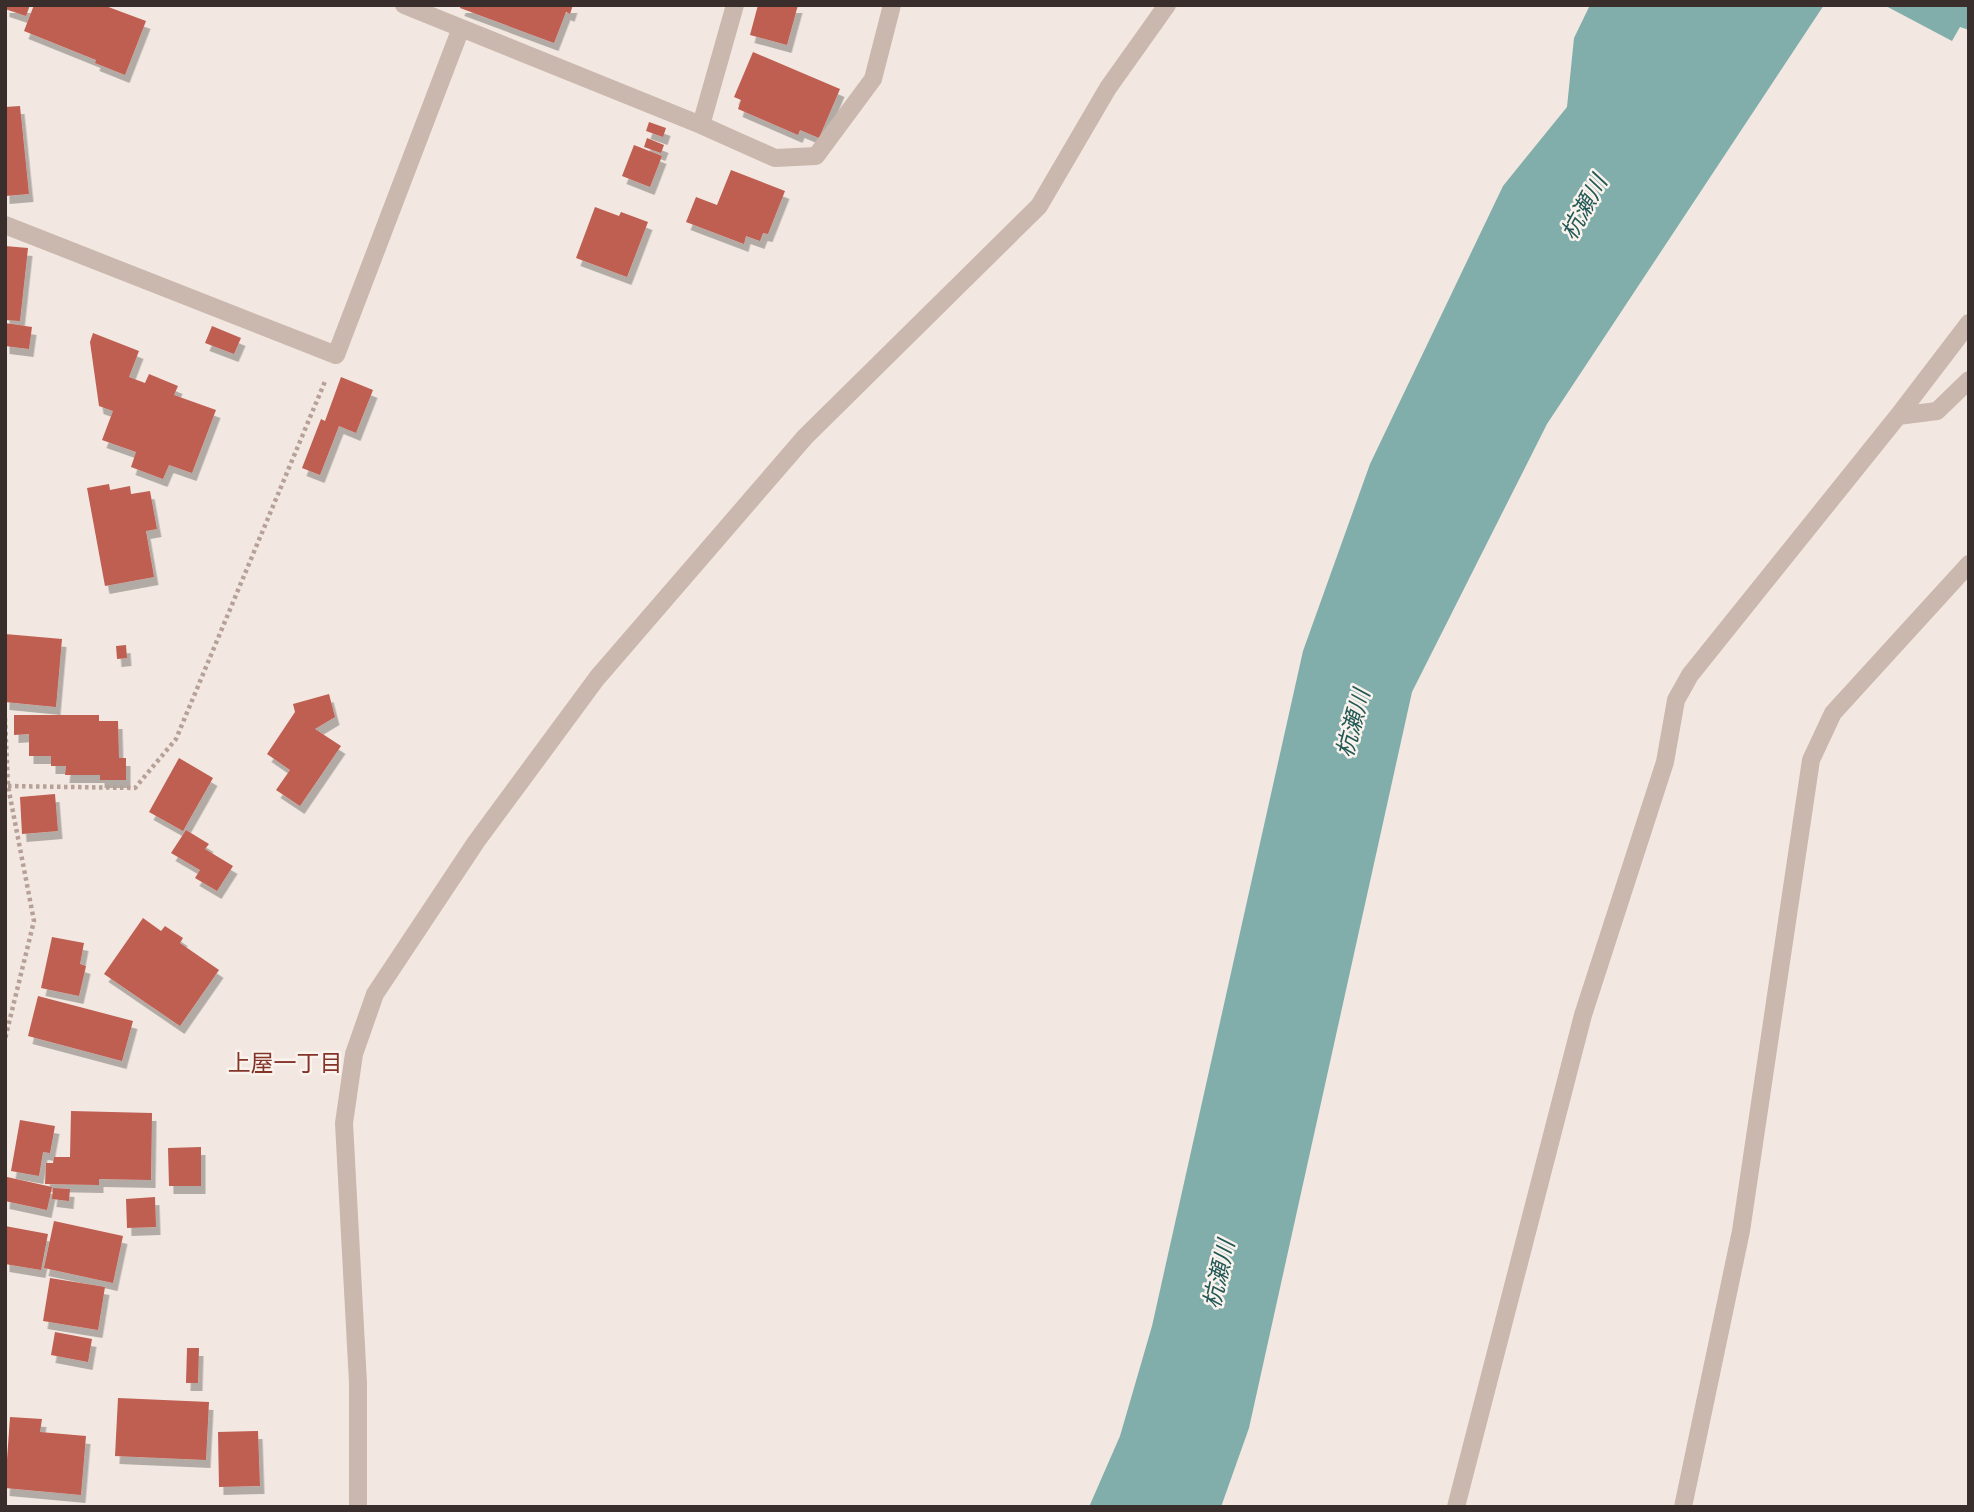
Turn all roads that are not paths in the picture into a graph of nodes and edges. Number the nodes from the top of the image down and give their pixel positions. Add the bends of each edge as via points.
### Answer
1 (404, 5) edge
2 (735, 5) edge
3 (892, 5) edge
4 (1167, 5) edge
5 (461, 28) junction
6 (701, 125) junction
7 (5, 225) edge
8 (1969, 323) edge
9 (1969, 380) edge
10 (1898, 416) junction
11 (1969, 564) edge
12 (358, 1507) edge
13 (1456, 1507) edge
14 (1683, 1507) edge

1 - 5 street
2 - 6 street
3 - 6 street via 873,79 816,156 775,158
4 - 12 street via 1108,88 1039,206 805,437 597,678 476,842 375,994 354,1054 344,1123 358,1383
5 - 6 street
5 - 7 street via 336,355
8 - 10 street
9 - 10 street via 1937,411
10 - 13 street via 1690,675 1676,700 1665,762 1583,1015
11 - 14 street via 1833,713 1811,760 1741,1231

